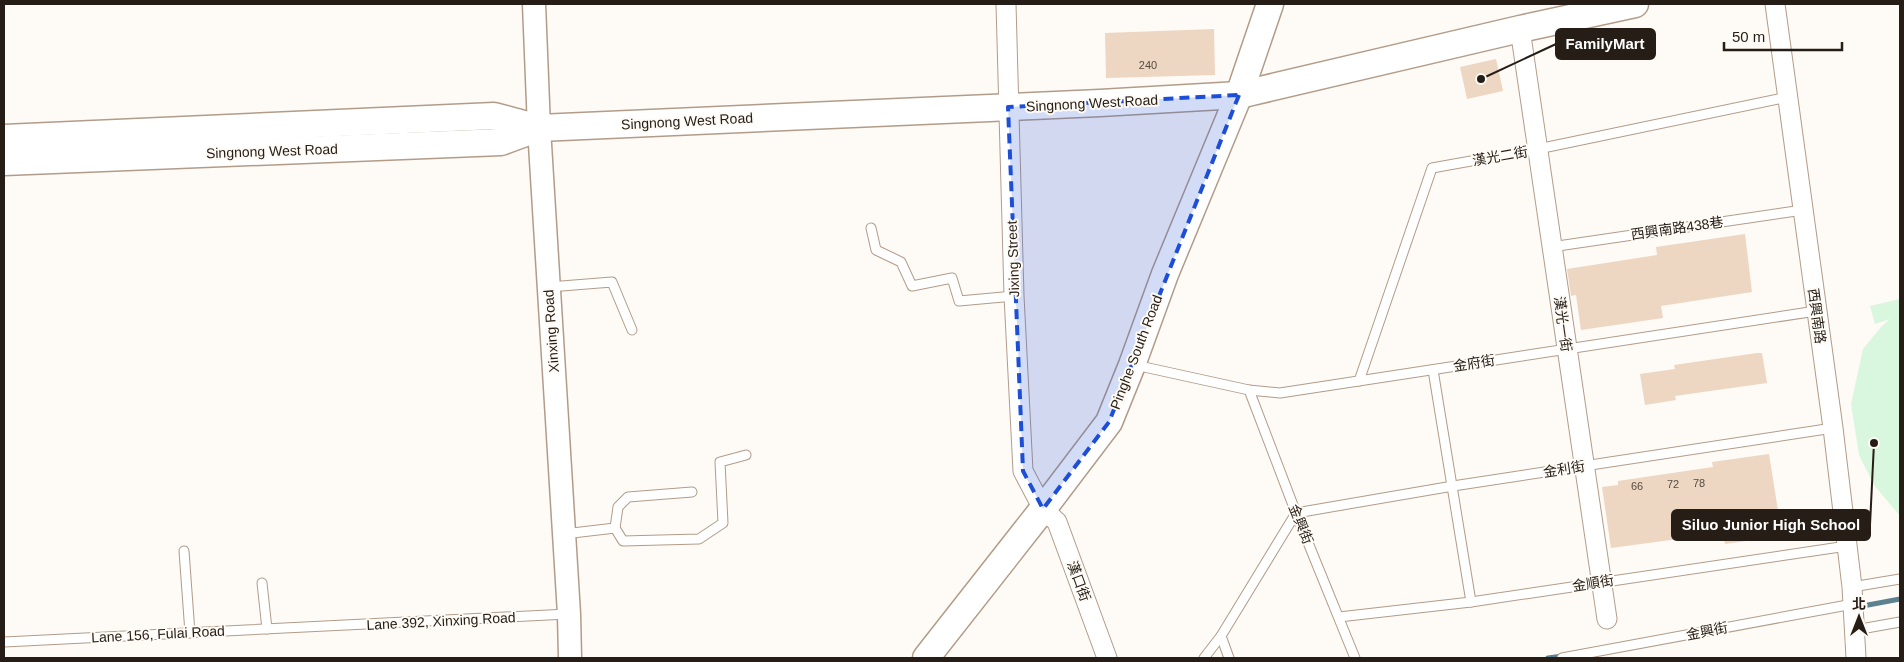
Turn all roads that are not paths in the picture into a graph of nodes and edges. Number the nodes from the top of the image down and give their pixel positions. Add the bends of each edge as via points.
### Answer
1 (534, 4) edge
2 (1006, 4) edge
3 (1270, 4) edge
4 (1635, 4) edge
5 (1775, 4) edge
6 (1520, 29) junction
7 (1238, 94) junction
8 (1788, 97) junction
9 (1008, 107) junction
10 (539, 128) junction
11 (4, 130) edge
12 (4, 138) edge
13 (1538, 149) junction
14 (4, 162) edge
15 (1803, 210) junction
16 (871, 228) dead end
17 (1552, 247) junction
18 (549, 288) junction
19 (1014, 296) junction
20 (1816, 311) junction
21 (632, 330) dead end
22 (1566, 349) junction
23 (1132, 365) junction
24 (1433, 370) junction
25 (1359, 381) junction
26 (1249, 390) junction
27 (1833, 428) junction
28 (746, 455) dead end
29 (1584, 466) junction
30 (1453, 486) junction
31 (692, 492) dead end
32 (1043, 509) junction
33 (1296, 513) junction
34 (614, 528) junction
35 (564, 534) junction
36 (1847, 546) junction
37 (184, 551) dead end
38 (1900, 579) edge
39 (1601, 582) junction
40 (262, 583) dead end
41 (1853, 596) junction
42 (1471, 602) junction
43 (569, 614) junction
44 (1339, 617) junction
45 (1607, 619) dead end
46 (1900, 622) edge
47 (313, 627) joint
48 (267, 629) junction
49 (1855, 630) junction
50 (190, 633) junction
51 (1221, 636) junction
52 (4, 642) edge
53 (570, 658) edge
54 (926, 658) edge
55 (1107, 658) edge
56 (1204, 658) edge
57 (1229, 658) edge
58 (1355, 658) edge
59 (1562, 658) edge
60 (1856, 658) edge

1 - 10 street, Xinxing Road
2 - 9 street, Jixing Street
3 - 7 main road, Pinghe South Road
4 - 6 main road, Singnong West Road
5 - 8 street, 西興南路
6 - 7 main road, Singnong West Road
6 - 13 street, 漢光一街
7 - 9 main road, Singnong West Road
7 - 23 main road, Pinghe South Road
8 - 13 lane, 漢光二街
8 - 15 street, 西興南路
9 - 10 main road, Singnong West Road
9 - 19 street, Jixing Street
10 - 12 main road, Singnong West Road via 494,116
10 - 14 main road, Singnong West Road via 501,142
10 - 18 street, Xinxing Road
11 - 12 lane
13 - 17 street, 漢光一街
13 - 25 lane, 漢光二街 via 1432,168
15 - 17 lane, 西興南路438巷
15 - 20 street, 西興南路
16 - 19 lane via 876,250 901,262 912,286 952,278 959,301
17 - 22 street, 漢光一街
18 - 21 lane via 612,282
18 - 35 street, Xinxing Road
19 - 32 street, Jixing Street via 1023,471
20 - 22 lane, 金府街
20 - 27 street, 西興南路
22 - 24 lane, 金府街
22 - 29 street, 漢光一街
23 - 26 lane, 金府街
23 - 32 main road, Pinghe South Road via 1109,422
24 - 25 lane, 金府街
24 - 30 lane
25 - 26 lane, 金府街 via 1280,393
26 - 33 lane, 金興街
27 - 29 lane, 金利街
27 - 36 street, 西興南路
28 - 34 lane via 720,462 723,523 699,538 623,541
29 - 30 lane, 金利街
29 - 39 street, 漢光一街
30 - 33 lane, 金利街
30 - 42 lane
31 - 34 lane via 628,497 618,507
32 - 54 main road, Pinghe South Road
32 - 55 street, 漢口街 via 1057,522
33 - 44 lane, 金興街
33 - 51 lane
34 - 35 lane
35 - 43 street, Xinxing Road
36 - 39 lane, 金順街
36 - 41 street, 西興南路
37 - 50 lane
38 - 41 lane, 金興街
39 - 42 lane, 金順街
39 - 45 street, 漢光一街
40 - 48 lane
41 - 49 street, 西興南路
41 - 59 lane, 金興街
42 - 44 lane, 金順街
43 - 47 lane, Lane 392, Xinxing Road
43 - 53 street, Xinxing Road
44 - 58 lane, 金興街
46 - 49 lane
47 - 48 lane, Lane 156, Fulai Road
48 - 50 lane, Lane 156, Fulai Road
49 - 60 street, 西興南路
50 - 52 lane, Lane 156, Fulai Road
51 - 56 lane
51 - 57 lane

